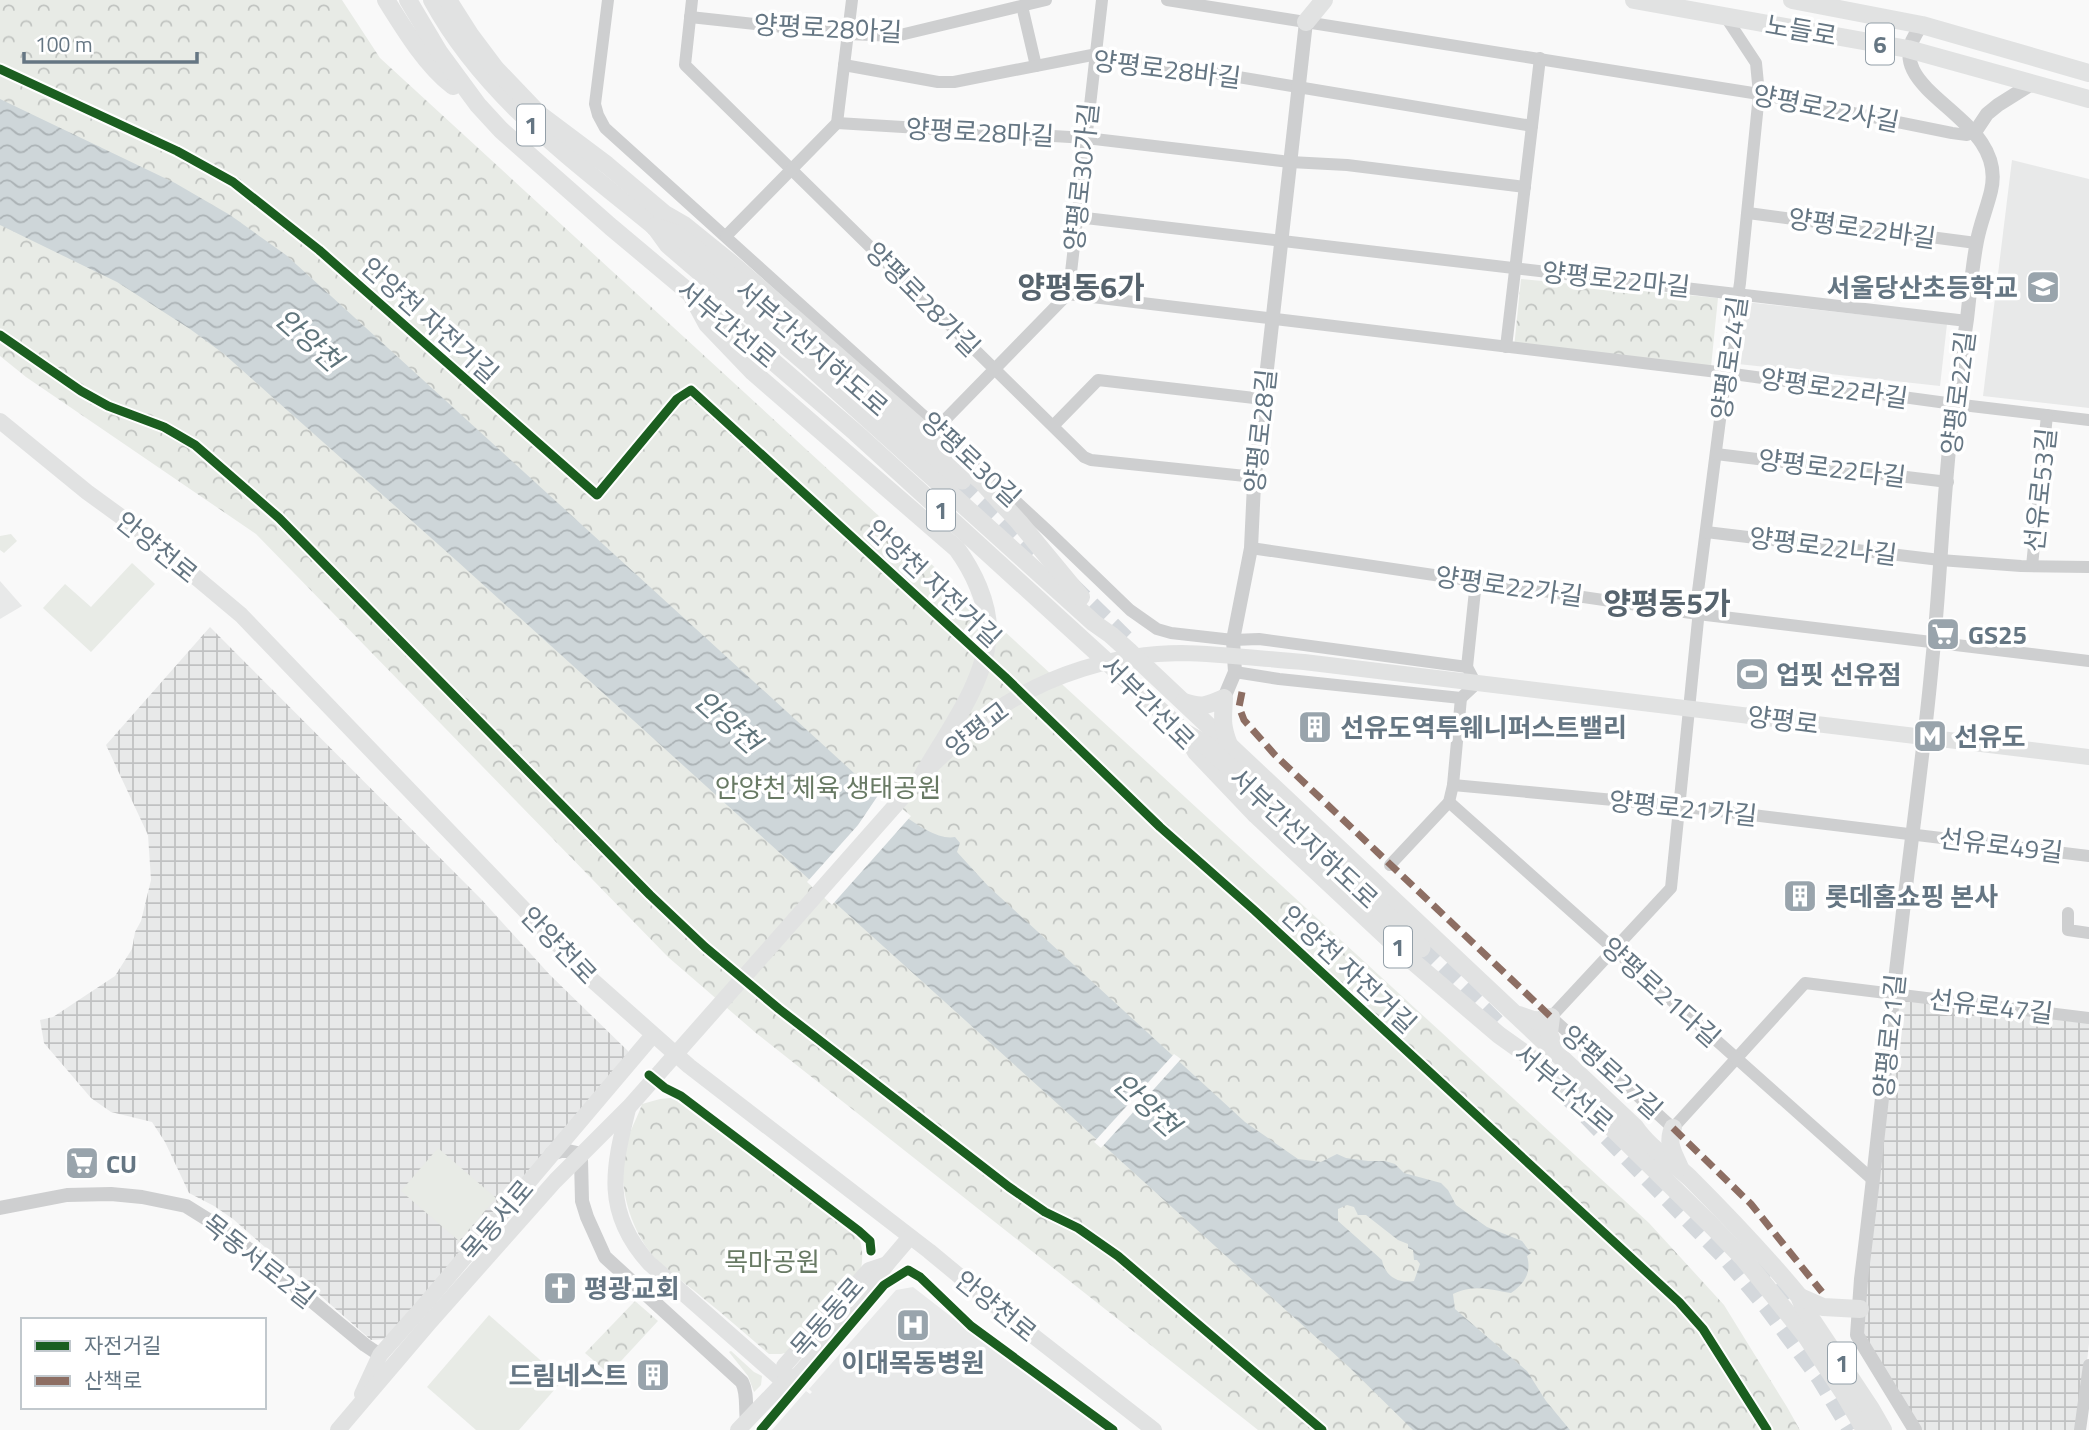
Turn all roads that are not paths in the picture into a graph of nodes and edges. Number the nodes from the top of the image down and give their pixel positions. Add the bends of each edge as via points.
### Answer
1 (386, 0) edge
2 (408, 0) edge
3 (432, 0) edge
4 (449, 0) edge
5 (608, 0) edge
6 (692, 0) edge
7 (852, 0) edge
8 (1046, 0) edge
9 (1102, 0) edge
10 (1167, 0) edge
11 (1301, 0) edge
12 (1324, 0) edge
13 (1634, 0) edge
14 (1792, 0) edge
15 (1022, 6) junction
16 (1725, 16) junction
17 (690, 17) junction
18 (1306, 22) junction
19 (1922, 25) junction
20 (848, 34) junction
21 (1908, 49) junction
22 (1095, 55) junction
23 (1540, 58) junction
24 (844, 65) junction
25 (1036, 66) junction
26 (2089, 73) edge
27 (2033, 83) junction
28 (1298, 88) junction
29 (1759, 94) junction
30 (2089, 100) edge
31 (478, 105) junction
32 (837, 123) junction
33 (1532, 126) junction
34 (1975, 132) junction
35 (1086, 138) junction
36 (1290, 162) junction
37 (792, 170) junction
38 (1525, 187) junction
39 (1748, 213) junction
40 (1077, 217) junction
41 (660, 220) junction
42 (726, 236) junction
43 (1281, 241) junction
44 (1976, 243) junction
45 (1515, 268) junction
46 (1738, 293) junction
47 (691, 294) junction
48 (1067, 294) junction
49 (1272, 319) junction
50 (1967, 321) junction
51 (1506, 347) junction
52 (995, 370) junction
53 (1726, 373) junction
54 (1263, 399) junction
55 (1954, 404) junction
56 (2047, 415) junction
57 (2089, 420) edge
58 (0, 421) edge
59 (1053, 426) junction
60 (937, 428) junction
61 (1716, 454) junction
62 (1255, 477) junction
63 (962, 480) tunnel mouth
64 (1948, 482) junction
65 (1706, 532) junction
66 (1251, 548) junction
67 (1940, 559) junction
68 (2032, 566) junction
69 (2089, 567) edge
70 (1476, 581) junction
71 (1698, 614) junction
72 (1111, 635) junction
73 (1233, 640) junction
74 (1934, 643) junction
75 (2089, 661) edge
76 (1304, 662) joint
77 (1467, 667) junction
78 (1235, 672) junction
79 (1476, 684) junction
80 (1223, 698) junction
81 (1461, 698) junction
82 (1183, 702) junction
83 (1690, 709) junction
84 (1185, 733) junction
85 (1925, 737) junction
86 (1229, 745) junction
87 (2089, 757) edge
88 (924, 773) junction
89 (1453, 785) junction
90 (1449, 802) junction
91 (1678, 806) junction
92 (1913, 834) junction
93 (2089, 856) edge
94 (1390, 864) dead end
95 (2068, 913) dead end
96 (2089, 933) edge
97 (1421, 948) tunnel mouth
98 (1614, 950) junction
99 (1894, 994) junction
100 (1516, 1013) junction
101 (1551, 1017) junction
102 (2089, 1018) edge
103 (653, 1035) junction
104 (1557, 1054) junction
105 (1736, 1058) junction
106 (629, 1107) junction
107 (1635, 1127) junction
108 (1673, 1128) junction
109 (551, 1154) junction
110 (1679, 1168) junction
111 (1873, 1180) junction
112 (0, 1208) edge
113 (910, 1237) junction
114 (1799, 1296) junction
115 (1860, 1309) junction
116 (380, 1355) junction
117 (2089, 1365) edge
118 (784, 1382) junction
119 (354, 1412) junction
120 (743, 1425) edge
121 (1862, 1426) edge
122 (338, 1430) edge
123 (1154, 1430) edge
124 (1883, 1430) edge
125 (1915, 1430) edge
126 (2080, 1430) edge

1 - 31 main road via 444,79
2 - 31 main road, 서부간선로 / 1
3 - 41 main road, 서부간선로 / 1 via 470,58 514,109 555,145
4 - 41 main road via 483,53 520,95 607,165
5 - 42 street, 양평로30길 via 595,104 598,115 606,128
6 - 17 street, 양평로28가길
7 - 20 street
8 - 15 street, 양평로28아길
9 - 22 street, 양평로30가길
10 - 18 street, 양평로22사길
11 - 18 main road
12 - 18 main road
13 - 16 main road, 노들로 / 6
14 - 19 main road, 노들로 / 6
15 - 20 street, 양평로28아길 via 903,36
15 - 25 street
16 - 21 main road, 노들로 / 6
16 - 29 street, 양평로24길 via 1756,63
17 - 20 street, 양평로28아길
17 - 37 street, 양평로28가길 via 685,65
18 - 23 street, 양평로22사길
18 - 28 street, 양평로28길
19 - 21 street
19 - 26 main road, 노들로 / 6
20 - 24 street
21 - 27 main road, 노들로 / 6
21 - 34 street, 양평로22사길 via 1908,59 1924,87
22 - 25 street, 양평로28바길
22 - 28 street, 양평로28바길
22 - 35 street, 양평로30가길
23 - 29 street, 양평로22사길
23 - 33 street
24 - 25 street, 양평로28바길 via 938,82
24 - 32 street
27 - 30 main road, 노들로 / 6
27 - 34 street via 1987,114
28 - 33 street
28 - 36 street, 양평로28길
29 - 34 street, 양평로22사길 via 1952,133
29 - 39 street, 양평로24길
31 - 47 main road, 서부간선로 / 1 via 551,175
32 - 35 street, 양평로28마길
32 - 37 street
33 - 38 street, 양평로22마길
34 - 44 street, 양평로22길 via 1992,161 1993,177
35 - 36 street, 양평로28마길
35 - 40 street, 양평로30가길
36 - 38 street
36 - 43 street, 양평로28길
37 - 42 street
37 - 52 street, 양평로28가길
38 - 45 street, 양평로22마길
39 - 44 street, 양평로22바길
39 - 46 street, 양평로24길
40 - 43 street, 양평로22마길
40 - 48 street, 양평로30가길
41 - 63 highway, 서부간선지하도로
41 - 72 main road, 서부간선로 / 1 via 668,245
41 - 72 main road via 684,225 731,263 981,481
42 - 60 street, 양평로30길
43 - 45 street, 양평로22마길
43 - 49 street, 양평로28길
44 - 50 street, 양평로22길
45 - 46 street, 양평로22마길
45 - 51 street
46 - 50 street, 양평로22마길
46 - 53 street, 양평로24길
47 - 84 main road, 서부간선로 / 1 via 856,433
47 - 88 main road via 707,324 753,372 957,549 977,584 988,629 980,672
48 - 49 street, 양평로22라길
48 - 52 street
49 - 51 street, 양평로22라길
49 - 54 street, 양평로28길
50 - 55 street, 양평로22길
51 - 53 street, 양평로22라길
52 - 59 street, 양평로28가길
52 - 60 street
53 - 55 street, 양평로22라길
53 - 61 street, 양평로24길
54 - 59 street via 1098,380
54 - 62 street, 양평로28길
55 - 56 street, 양평로22라길
55 - 64 street, 양평로22길
56 - 57 street, 양평로22라길
56 - 68 street, 선유로53길
58 - 103 main road, 안양천로 via 241,615 591,979
59 - 62 street, 양평로28가길 via 1091,460
60 - 73 street, 양평로30길 via 1145,621 1171,634
61 - 64 street, 양평로22다길
61 - 65 street, 양평로24길
62 - 66 street, 양평로28길
64 - 67 street, 양평로22길
65 - 67 street, 양평로22나길
65 - 71 street, 양평로24길
66 - 70 street, 양평로22가길
66 - 73 street, 양평로28길
67 - 68 street, 선유로53길
67 - 74 street, 양평로22길
68 - 69 street, 선유로53길
70 - 71 street, 양평로22가길
70 - 77 street
71 - 74 street, 양평로22가길
71 - 83 street, 양평로24길
72 - 82 main road, 서부간선로 / 1
73 - 77 street via 1259,639
73 - 78 street, 양평로28길
74 - 75 street, 양평로22가길
74 - 85 street, 양평로22길
76 - 79 main road, 양평로
76 - 88 main road, 양평교 via 1181,653 1112,662 1064,675 992,713
77 - 79 street
78 - 80 street, 양평로28길
78 - 81 street
79 - 81 street
79 - 83 main road, 양평로
80 - 82 main road via 1199,707
80 - 86 main road via 1221,715
81 - 89 street
82 - 86 main road, 서부간선로 / 1
83 - 85 main road, 양평로
83 - 91 street, 양평로24길
84 - 97 highway, 서부간선지하도로 via 1206,745
84 - 121 main road, 서부간선로 / 1 via 1196,752 1256,815 1420,967 1595,1111 1712,1226 1806,1336
85 - 87 main road, 양평로
85 - 92 street, 양평로21길
86 - 100 main road, 서부간선로 / 1
88 - 106 main road, 양평교
89 - 90 street
89 - 91 street, 양평로21가길
90 - 94 street
90 - 98 street, 양평로21다길
91 - 92 street, 양평로21가길
91 - 98 street, 양평로24길 via 1671,888
92 - 93 street, 선유로49길
92 - 99 street, 양평로21길
95 - 96 street via 2067,930
98 - 101 street, 양평로24길
98 - 105 street, 양평로21다길
99 - 102 street, 선유로47길
99 - 105 street, 선유로47길 via 1805,983
99 - 111 street, 양평로21길
100 - 101 main road via 1536,1021
100 - 104 main road, 서부간선로 / 1
101 - 104 main road via 1549,1033
101 - 108 street, 양평로27길
103 - 109 main road, 목동서로
103 - 113 main road, 안양천로
104 - 107 main road, 서부간선로 / 1
105 - 108 street
105 - 111 street, 양평로21다길
106 - 118 main road via 615,1178 618,1206 637,1251
106 - 119 main road, 목동서로 via 555,1181
107 - 108 main road via 1658,1132
107 - 110 main road, 서부간선로 / 1
108 - 110 main road via 1669,1137
109 - 116 main road, 목동서로
109 - 120 street, 목동동로 via 577,1153 582,1159 582,1201 605,1256 743,1382
110 - 114 main road, 서부간선로 / 1
111 - 115 street, 양평로21길
112 - 116 street, 목동서로2길 via 66,1195 111,1194 186,1206 255,1254
113 - 118 main road, 목동동로 via 798,1375
113 - 123 main road, 안양천로
114 - 115 main road via 1823,1307
114 - 124 main road, 서부간선로 / 1
115 - 125 street, 양평로21길 via 1857,1335
116 - 119 main road, 목동서로
117 - 126 street
118 - 120 main road, 목동동로
119 - 122 main road, 목동서로

